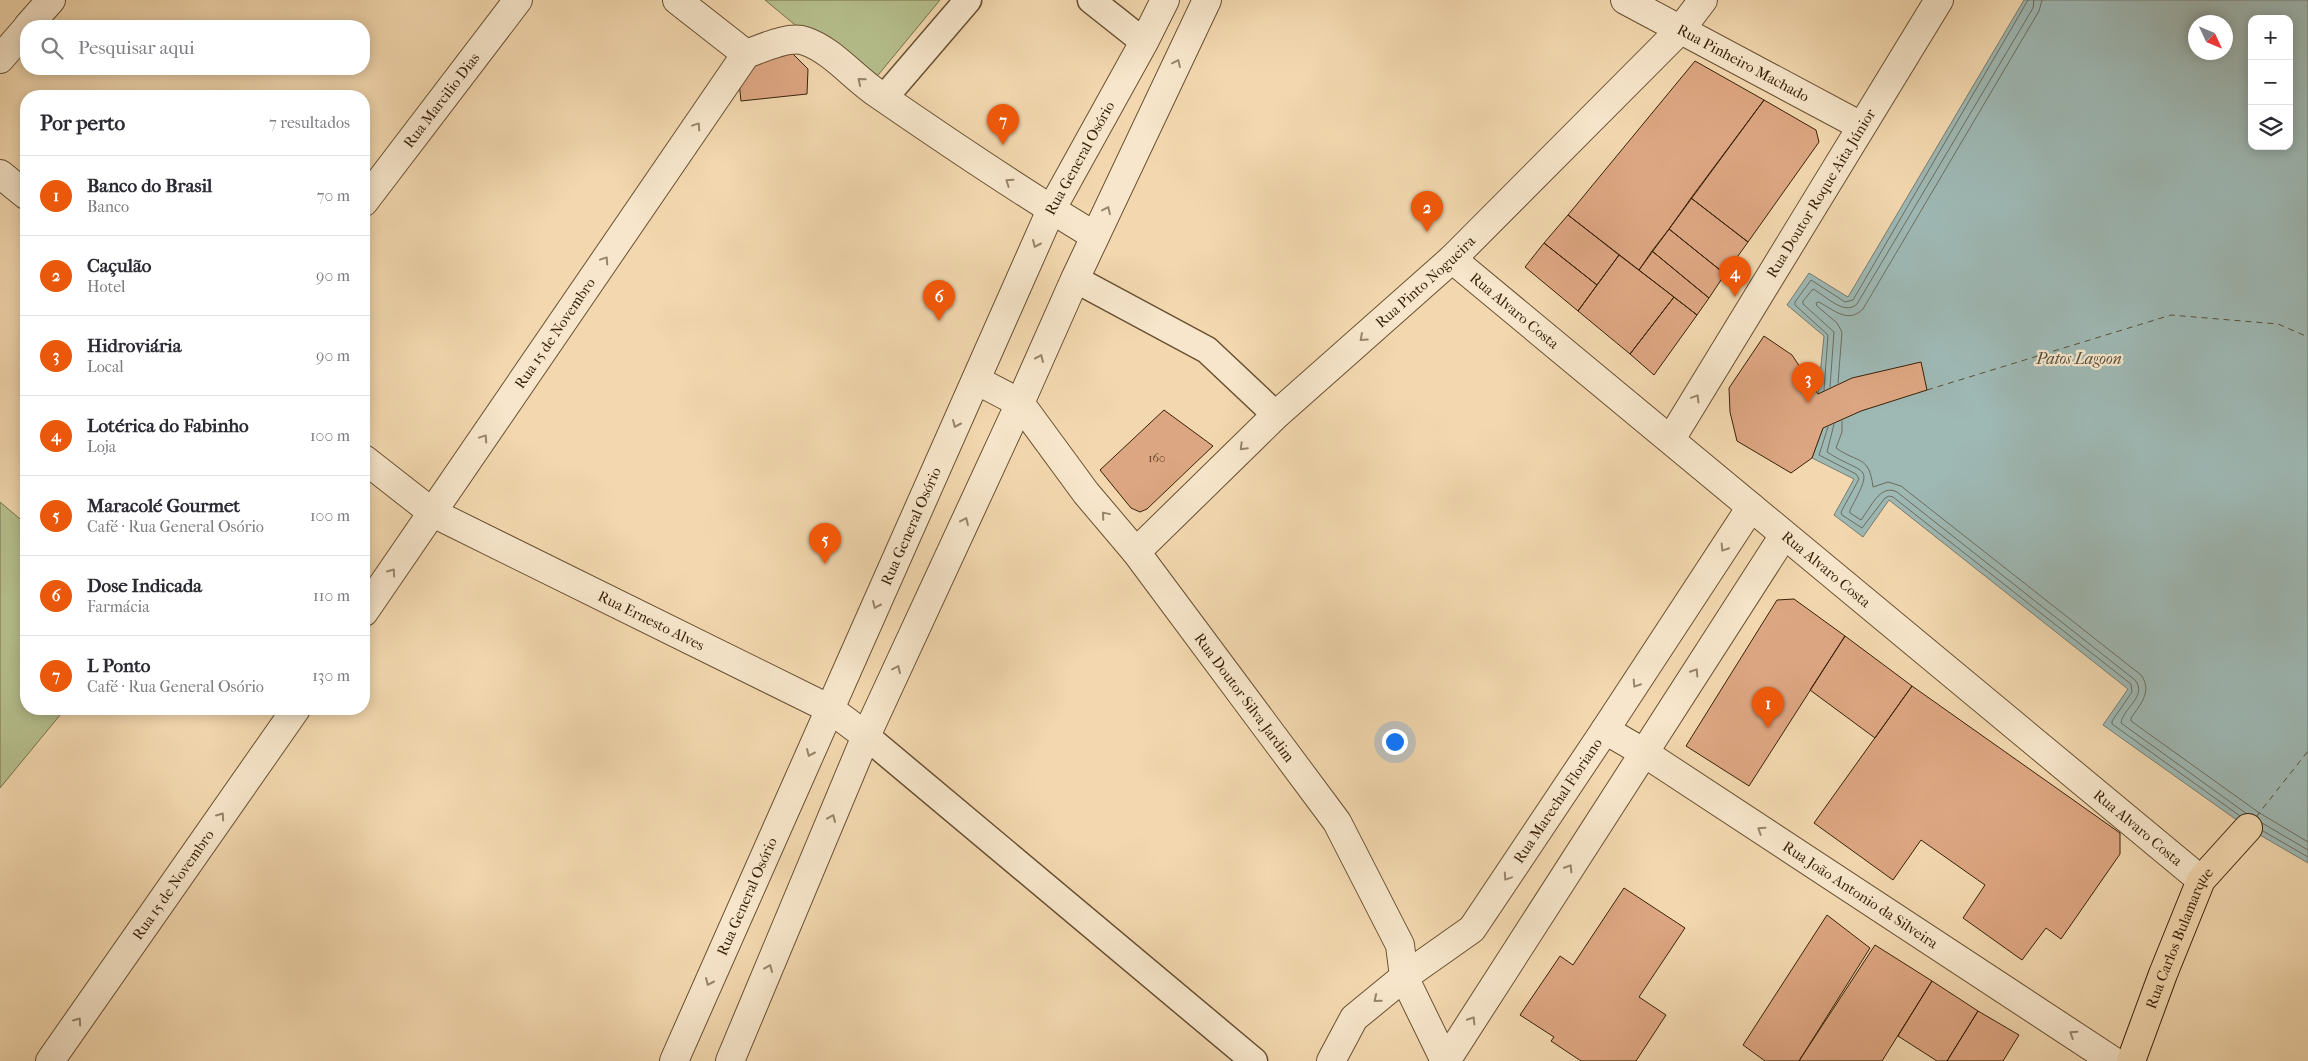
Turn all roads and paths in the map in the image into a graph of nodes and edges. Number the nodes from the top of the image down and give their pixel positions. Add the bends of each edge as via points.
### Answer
1 (51, 0) edge
2 (518, 0) edge
3 (676, 0) edge
4 (968, 0) edge
5 (1091, 0) edge
6 (1165, 0) edge
7 (1207, 0) edge
8 (1625, 0) edge
9 (1703, 0) edge
10 (1939, 0) edge
11 (33, 20) edge
12 (1681, 29) junction
13 (20, 35) edge
14 (1144, 42) junction
15 (746, 54) junction
16 (0, 59) edge
17 (884, 98) junction
18 (1861, 126) junction
19 (0, 174) edge
20 (20, 190) edge
21 (370, 194) edge
22 (1051, 210) junction
23 (1095, 236) junction
24 (1452, 259) junction
25 (1075, 279) junction
26 (976, 380) junction
27 (1020, 403) junction
28 (1276, 415) junction
29 (1671, 439) junction
30 (370, 464) edge
31 (1751, 507) junction
32 (433, 513) junction
33 (1784, 535) junction
34 (1136, 552) junction
35 (370, 603) edge
36 (830, 709) junction
37 (292, 715) edge
38 (1606, 730) junction
39 (866, 736) junction
40 (1643, 752) junction
41 (2248, 828) dead end
42 (2201, 880) junction
43 (1404, 977) junction
44 (50, 1061) edge
45 (674, 1061) edge
46 (730, 1061) edge
47 (1254, 1061) edge
48 (1331, 1061) edge
49 (1446, 1061) edge
50 (2113, 1061) edge
51 (2131, 1061) edge

1 - 11 street
2 - 21 street, Rua Marcilio Dias
3 - 15 street
4 - 17 street
5 - 14 street
6 - 14 street, Rua General Osório
23 -> 7 street
8 - 12 street, Rua Pinheiro Machado
9 - 12 street, Rua Pinto Nogueira
10 - 18 street, Rua Doutor Roque Aita Júnior
12 - 18 street, Rua Pinheiro Machado
12 - 24 street, Rua Pinto Nogueira
13 - 16 street
14 - 22 street, Rua General Osório
17 -> 15 street via 829,55 803,40 781,42
32 -> 15 street, Rua 15 de Novembro
22 -> 17 street
29 -> 18 street, Rua Doutor Roque Aita Júnior
19 - 20 street
22 - 23 street
22 -> 26 street, Rua General Osório
23 - 25 street
24 -> 28 street, Rua Pinto Nogueira
24 - 29 street, Rua Alvaro Costa
27 -> 25 street
25 - 28 street via 1207,350
26 - 27 street, Rua Doutor Silva Jardim
26 -> 36 street, Rua General Osório
34 -> 27 street, Rua Doutor Silva Jardim via 1086,493
39 -> 27 street
28 -> 34 street, Rua Pinto Nogueira
29 - 31 street, Rua Alvaro Costa
30 - 32 street, Rua Ernesto Alves
31 - 33 street, Rua Alvaro Costa
31 -> 38 street, Rua Marechal Floriano
35 -> 32 street, Rua 15 de Novembro
32 - 36 street, Rua Ernesto Alves
40 -> 33 street
33 - 42 street, Rua Alvaro Costa
34 - 43 street, Rua Doutor Silva Jardim via 1337,822 1400,945
36 - 39 street, Rua Ernesto Alves
36 -> 45 street, Rua General Osório
44 -> 37 street, Rua 15 de Novembro
38 - 40 street, Rua João Antonio da Silveira
38 -> 43 street, Rua Marechal Floriano via 1472,929
46 -> 39 street
39 - 47 street
49 -> 40 street
50 -> 40 street, Rua João Antonio da Silveira
41 - 42 main road, Rua Carlos Bulamarque
42 - 51 main road, Rua Carlos Bulamarque
43 -> 48 street, Rua Marechal Floriano via 1354,1018
43 - 49 street, Rua Doutor Silva Jardim

